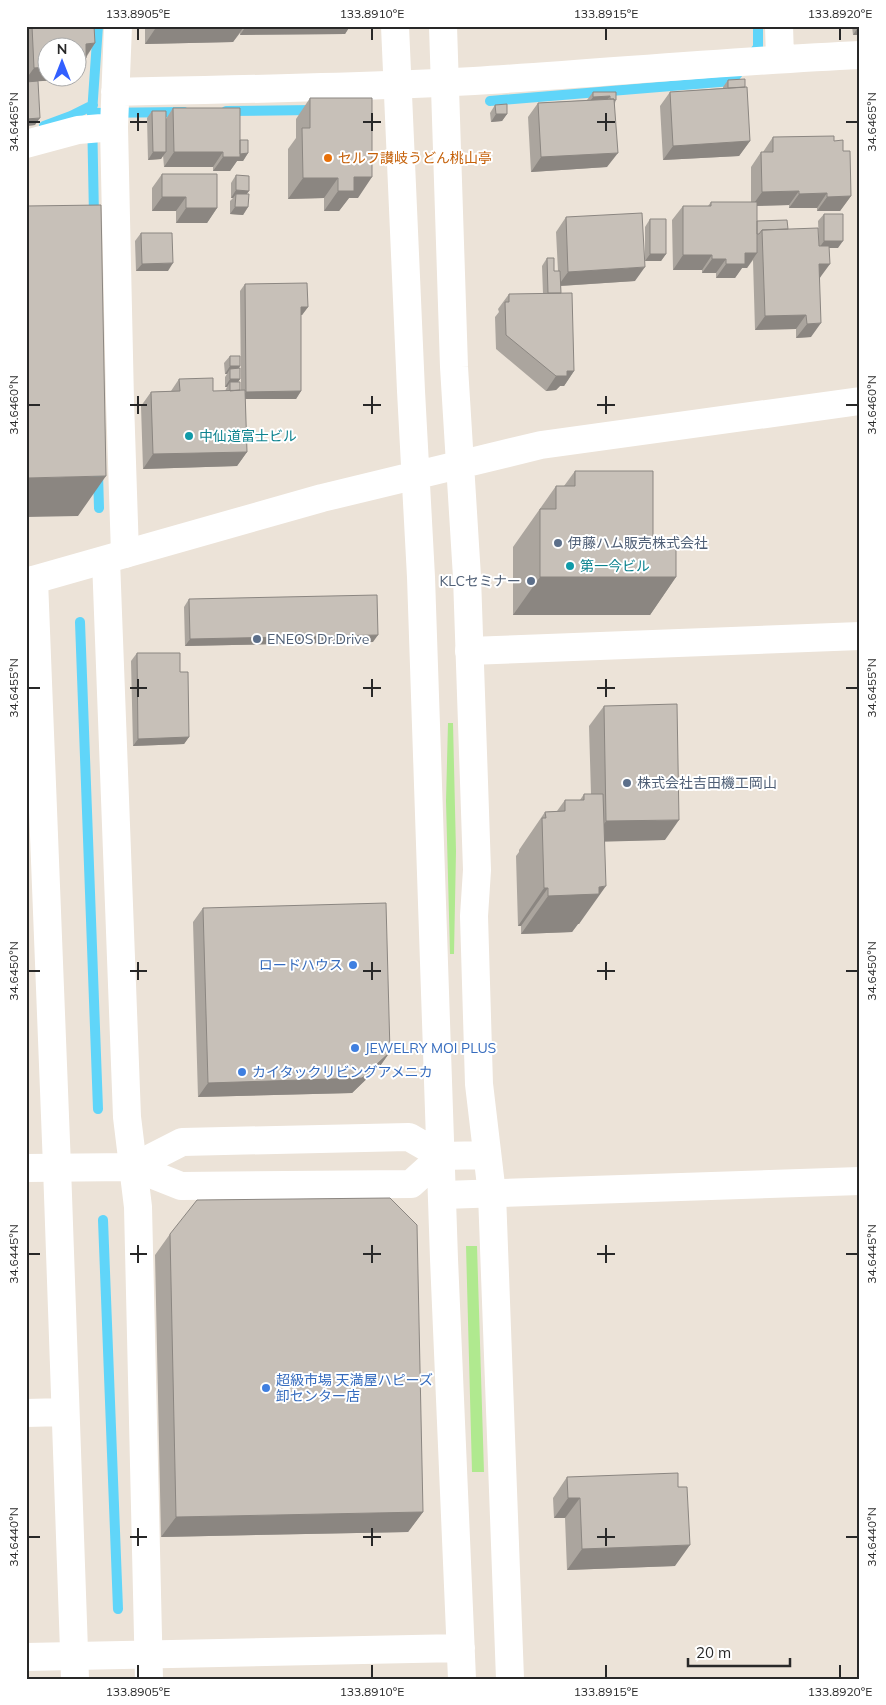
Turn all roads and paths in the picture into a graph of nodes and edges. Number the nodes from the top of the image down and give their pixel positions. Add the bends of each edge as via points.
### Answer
1 (118, 26) edge
2 (395, 26) edge
3 (443, 26) edge
4 (779, 26) edge
5 (860, 55) edge
6 (760, 60) junction
7 (446, 82) junction
8 (398, 85) junction
9 (106, 117) junction
10 (26, 144) edge
11 (860, 402) edge
12 (460, 464) junction
13 (415, 476) junction
14 (116, 557) junction
15 (30, 581) edge
16 (860, 636) edge
17 (470, 651) junction
18 (37, 956) edge
19 (487, 1155) junction
20 (442, 1156) junction
21 (57, 1167) junction
22 (133, 1167) junction
23 (26, 1168) edge
24 (860, 1181) edge
25 (492, 1194) junction
26 (443, 1195) junction
27 (65, 1412) junction
28 (26, 1413) edge
29 (461, 1648) junction
30 (26, 1657) edge
31 (148, 1666) edge
32 (74, 1667) edge
33 (462, 1679) edge
34 (510, 1679) edge

1 - 9 street
2 - 8 street
3 - 7 street
4 - 6 street
5 - 6 street
6 - 7 street
7 - 8 street
7 - 12 street
8 - 9 street
8 - 13 street
9 - 10 street
9 - 14 street via 120,411
11 - 12 street via 541,445
12 - 13 street
12 - 17 street
13 - 14 street via 322,498
13 - 20 street
14 - 15 street
14 - 22 street via 127,1117
15 - 18 street
16 - 17 street
17 - 19 street via 479,1084
18 - 21 street
19 - 20 street
19 - 25 street
20 - 22 street via 409,1137 182,1142
20 - 22 street via 410,1184 181,1186
20 - 26 street
21 - 22 street
21 - 23 street
21 - 27 street
22 - 31 street via 138,1207
24 - 25 street
25 - 26 street
25 - 34 street
26 - 29 street
27 - 28 street
27 - 32 street
29 - 31 street
29 - 33 street
30 - 32 street
31 - 32 street

